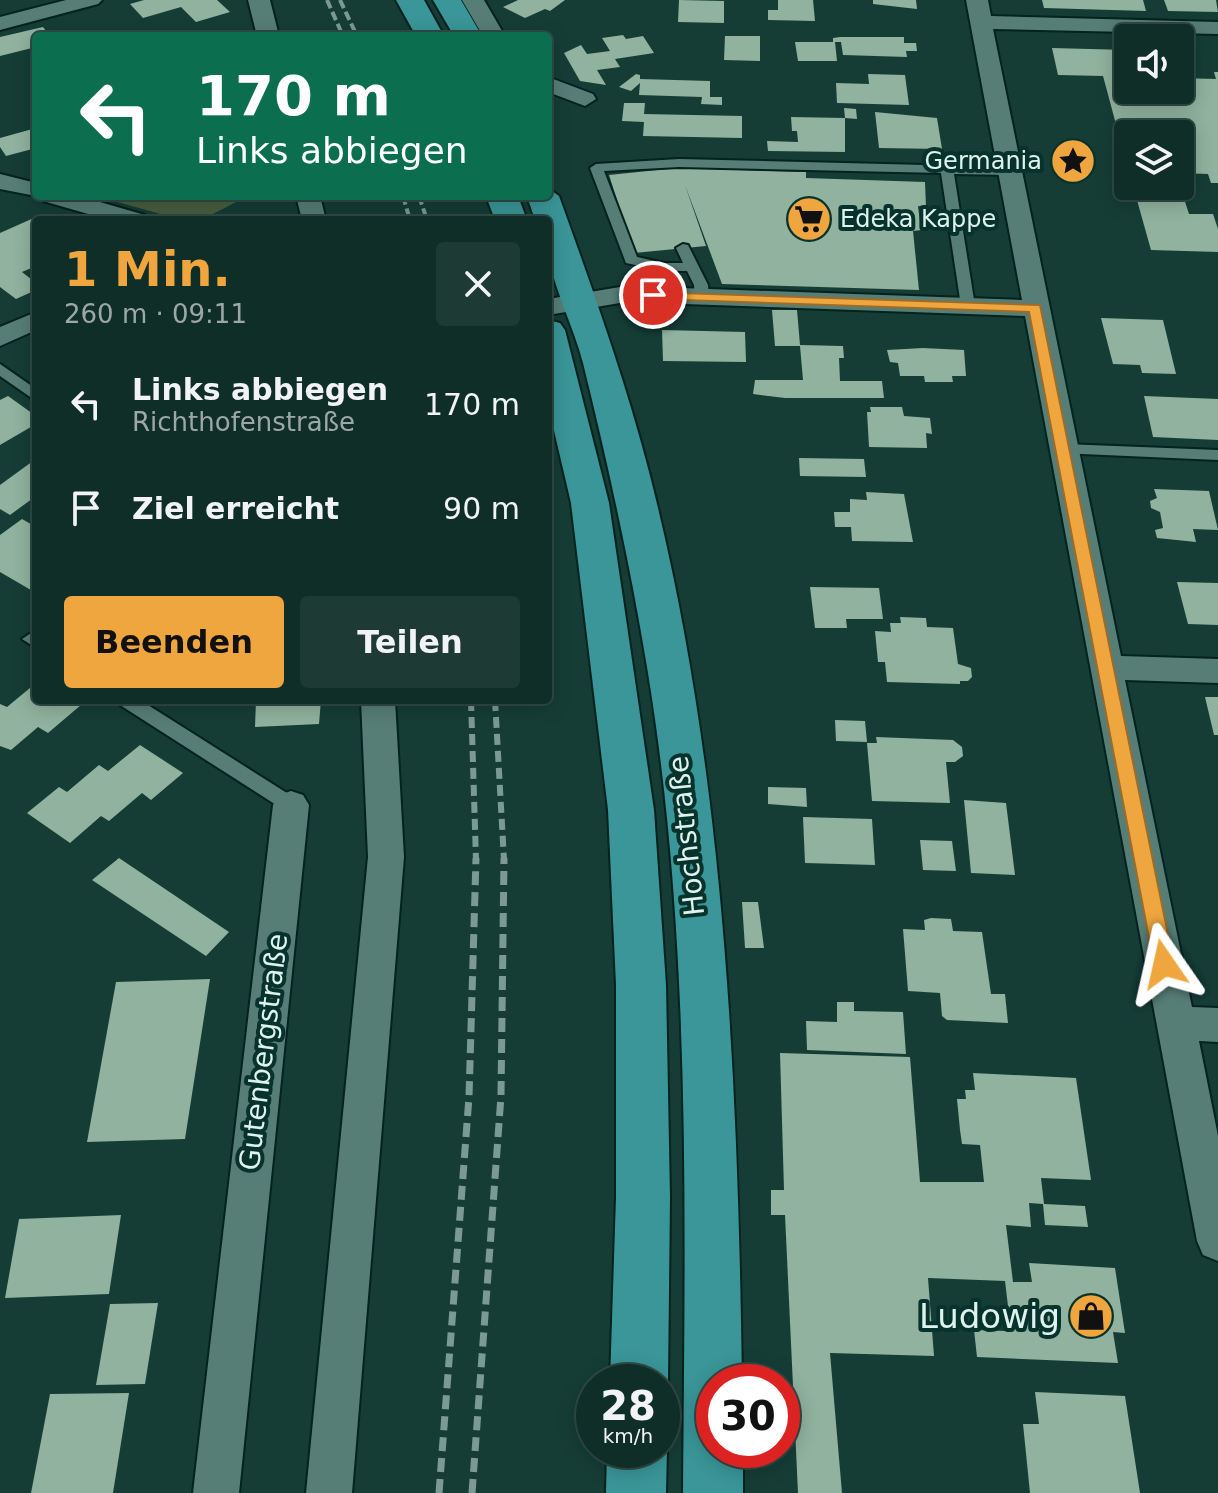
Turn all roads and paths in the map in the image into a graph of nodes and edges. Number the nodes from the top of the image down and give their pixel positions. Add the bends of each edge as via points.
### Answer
1 (91, 0) edge
2 (259, 0) edge
3 (410, 0) edge
4 (447, 0) edge
5 (473, 0) edge
6 (979, 11) edge
7 (0, 24) edge
8 (1218, 28) edge
9 (267, 32) edge
10 (428, 32) edge
11 (466, 32) edge
12 (492, 32) edge
13 (552, 86) edge
14 (585, 99) dead end
15 (947, 169) junction
16 (1007, 171) junction
17 (0, 181) edge
18 (32, 190) edge
19 (66, 200) edge
20 (122, 216) edge
21 (683, 248) dead end
22 (552, 258) edge
23 (692, 267) junction
24 (702, 298) junction
25 (968, 306) junction
26 (1035, 308) junction
27 (560, 313) edge
28 (32, 322) edge
29 (0, 338) edge
30 (0, 369) edge
31 (32, 393) edge
32 (1064, 449) junction
33 (1218, 455) edge
34 (1106, 667) junction
35 (1218, 671) edge
36 (132, 704) edge
37 (378, 704) edge
38 (291, 805) joint
39 (1176, 1023) junction
40 (1218, 1025) edge
41 (1218, 1241) edge
42 (639, 1364) edge
43 (637, 1468) edge
44 (216, 1493) edge
45 (329, 1493) edge
46 (636, 1493) edge
47 (713, 1493) edge

1 - 7 street
2 - 9 street
3 - 10 main road
4 - 11 main road
5 - 12 street
6 - 8 street
6 - 16 street
13 - 14 street
15 - 16 lane
15 - 23 lane via 596,168 631,260
15 - 25 lane
16 - 26 street
17 - 18 street
19 - 20 street
21 - 23 lane
22 - 27 main road, Hochstraße
23 - 24 lane
24 - 25 street
24 - 27 street via 626,294
25 - 26 street
26 - 32 street
27 - 42 main road, Hochstraße via 631,810 641,985
27 - 47 main road, Hochstraße via 639,517 664,647 705,1026
28 - 29 street
30 - 31 lane
32 - 33 lane
32 - 34 street
34 - 35 street
34 - 39 street
36 - 38 lane, Gutenbergstraße
37 - 45 street via 386,857
38 - 44 street, Gutenbergstraße
39 - 40 street
39 - 41 street
43 - 46 main road

